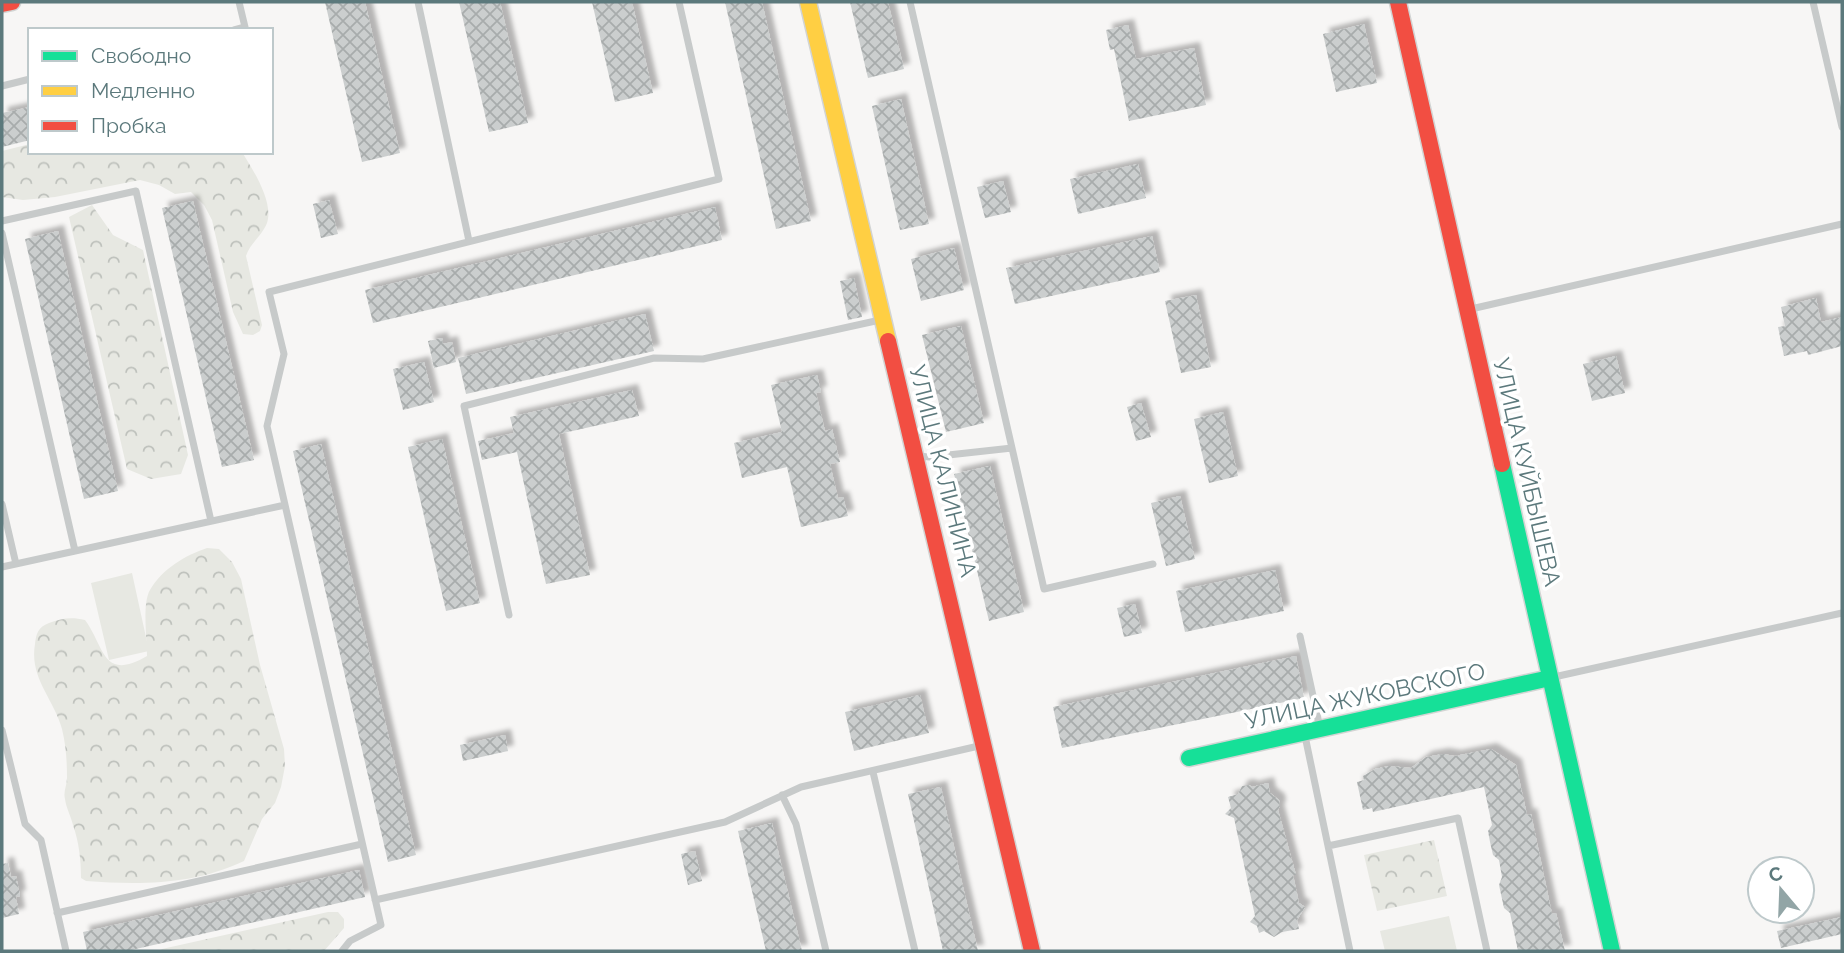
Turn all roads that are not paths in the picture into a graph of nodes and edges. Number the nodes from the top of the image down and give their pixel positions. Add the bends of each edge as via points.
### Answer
1 (12, 2) edge
2 (239, 2) edge
3 (418, 2) edge
4 (679, 2) edge
5 (808, 2) edge
6 (910, 2) edge
7 (1398, 2) edge
8 (1813, 2) edge
9 (2, 4) edge
10 (241, 28) edge
11 (28, 80) edge
12 (2, 86) edge
13 (1842, 127) edge
14 (2, 220) edge
15 (1842, 224) edge
16 (2, 233) edge
17 (469, 242) junction
18 (1468, 310) junction
19 (883, 319) junction
20 (1012, 448) junction
21 (917, 456) junction
22 (2, 505) edge
23 (285, 505) junction
24 (211, 521) junction
25 (75, 551) junction
26 (16, 564) junction
27 (1153, 564) dead end
28 (2, 567) edge
29 (1842, 613) edge
30 (509, 615) dead end
31 (1300, 636) dead end
32 (1550, 678) junction
33 (2, 730) edge
34 (1312, 731) junction
35 (986, 744) junction
36 (1189, 758) dead end
37 (873, 772) junction
38 (782, 795) junction
39 (362, 844) junction
40 (1328, 846) junction
41 (375, 900) junction
42 (57, 913) junction
43 (66, 951) edge
44 (342, 951) edge
45 (826, 951) edge
46 (915, 951) edge
47 (1032, 951) edge
48 (1350, 951) edge
49 (1487, 951) edge
50 (1612, 951) edge

1 - 9 street
2 - 10 lane via 245,27
3 - 17 lane
4 - 17 lane via 719,179
5 - 19 street, УЛИЦА КАЛИНИНА
6 - 20 lane
7 - 18 street, УЛИЦА КУЙБЫШЕВА
8 - 13 lane
11 - 12 lane
14 - 24 lane via 136,191
15 - 18 lane
16 - 25 lane
17 - 23 lane via 269,292 284,354 267,426
18 - 32 street, УЛИЦА КУЙБЫШЕВА
19 - 21 street, УЛИЦА КАЛИНИНА
19 - 30 lane via 703,359 654,358 464,406
20 - 21 lane
20 - 27 lane via 1044,589
21 - 35 street, УЛИЦА КАЛИНИНА
22 - 26 lane
23 - 24 lane
23 - 39 lane
24 - 25 lane
25 - 26 lane
26 - 28 lane
29 - 32 lane
31 - 34 lane
32 - 34 street, УЛИЦА ЖУКОВСКОГО
32 - 50 street, УЛИЦА КУЙБЫШЕВА
33 - 42 lane via 24,824 41,840
34 - 36 street, УЛИЦА ЖУКОВСКОГО
34 - 40 lane
35 - 37 lane
35 - 47 street, УЛИЦА КАЛИНИНА
37 - 38 lane
37 - 46 lane
38 - 41 lane via 725,822
38 - 45 lane via 796,824
39 - 41 lane
39 - 42 lane
40 - 48 lane
40 - 49 lane via 1458,818
41 - 44 lane via 381,925 350,941
42 - 43 lane

